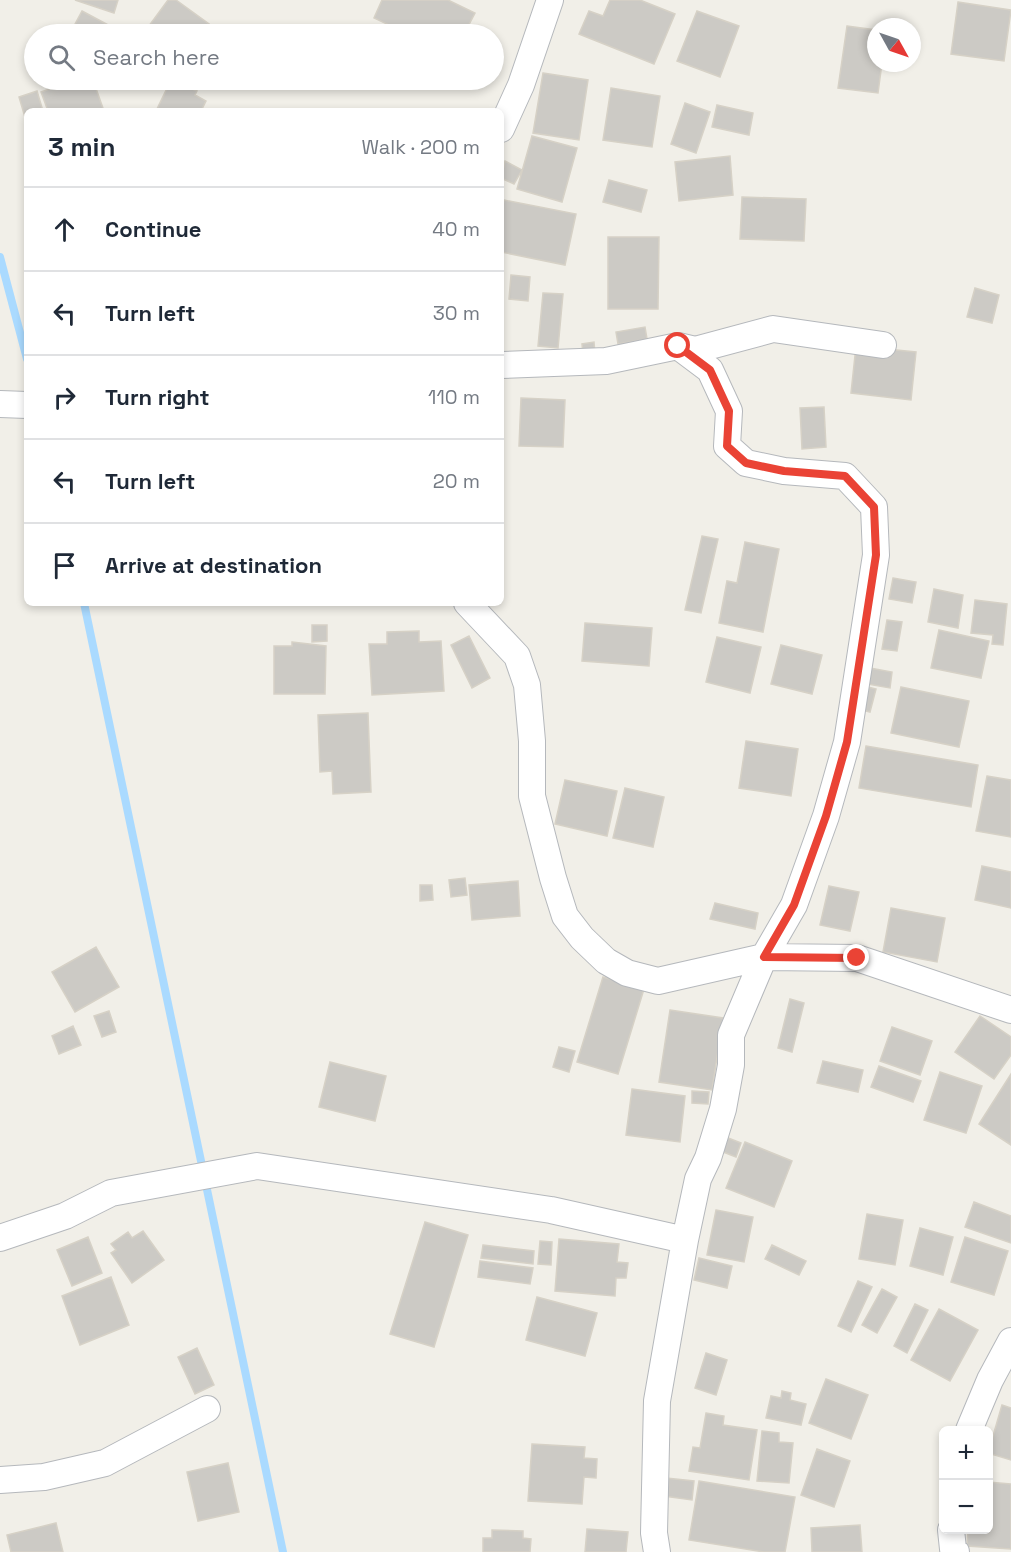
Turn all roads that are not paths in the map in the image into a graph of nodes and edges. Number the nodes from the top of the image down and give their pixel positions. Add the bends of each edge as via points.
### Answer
1 (550, 0) edge
2 (504, 122) edge
3 (883, 345) dead end
4 (678, 346) junction
5 (504, 365) edge
6 (0, 404) edge
7 (24, 405) edge
8 (470, 606) edge
9 (764, 957) junction
10 (1011, 1010) edge
11 (0, 1238) edge
12 (685, 1240) junction
13 (1011, 1341) edge
14 (207, 1409) dead end
15 (971, 1426) edge
16 (0, 1480) edge
17 (657, 1552) edge

1 - 2 street
3 - 4 street via 773,329 695,350
4 - 5 street via 606,362
4 - 9 street via 710,370 729,411 727,446 746,463 845,476 874,507 876,555 847,742 794,905
6 - 7 street
8 - 9 street via 517,656 527,686 532,796 565,916 582,938 606,961 627,973 658,981
9 - 10 street via 857,958
9 - 12 street via 731,1035 731,1065 723,1109 698,1179
11 - 12 street via 65,1216 111,1193 257,1166 551,1210
12 - 17 street via 657,1401
13 - 15 street
14 - 16 street via 105,1463 44,1477

